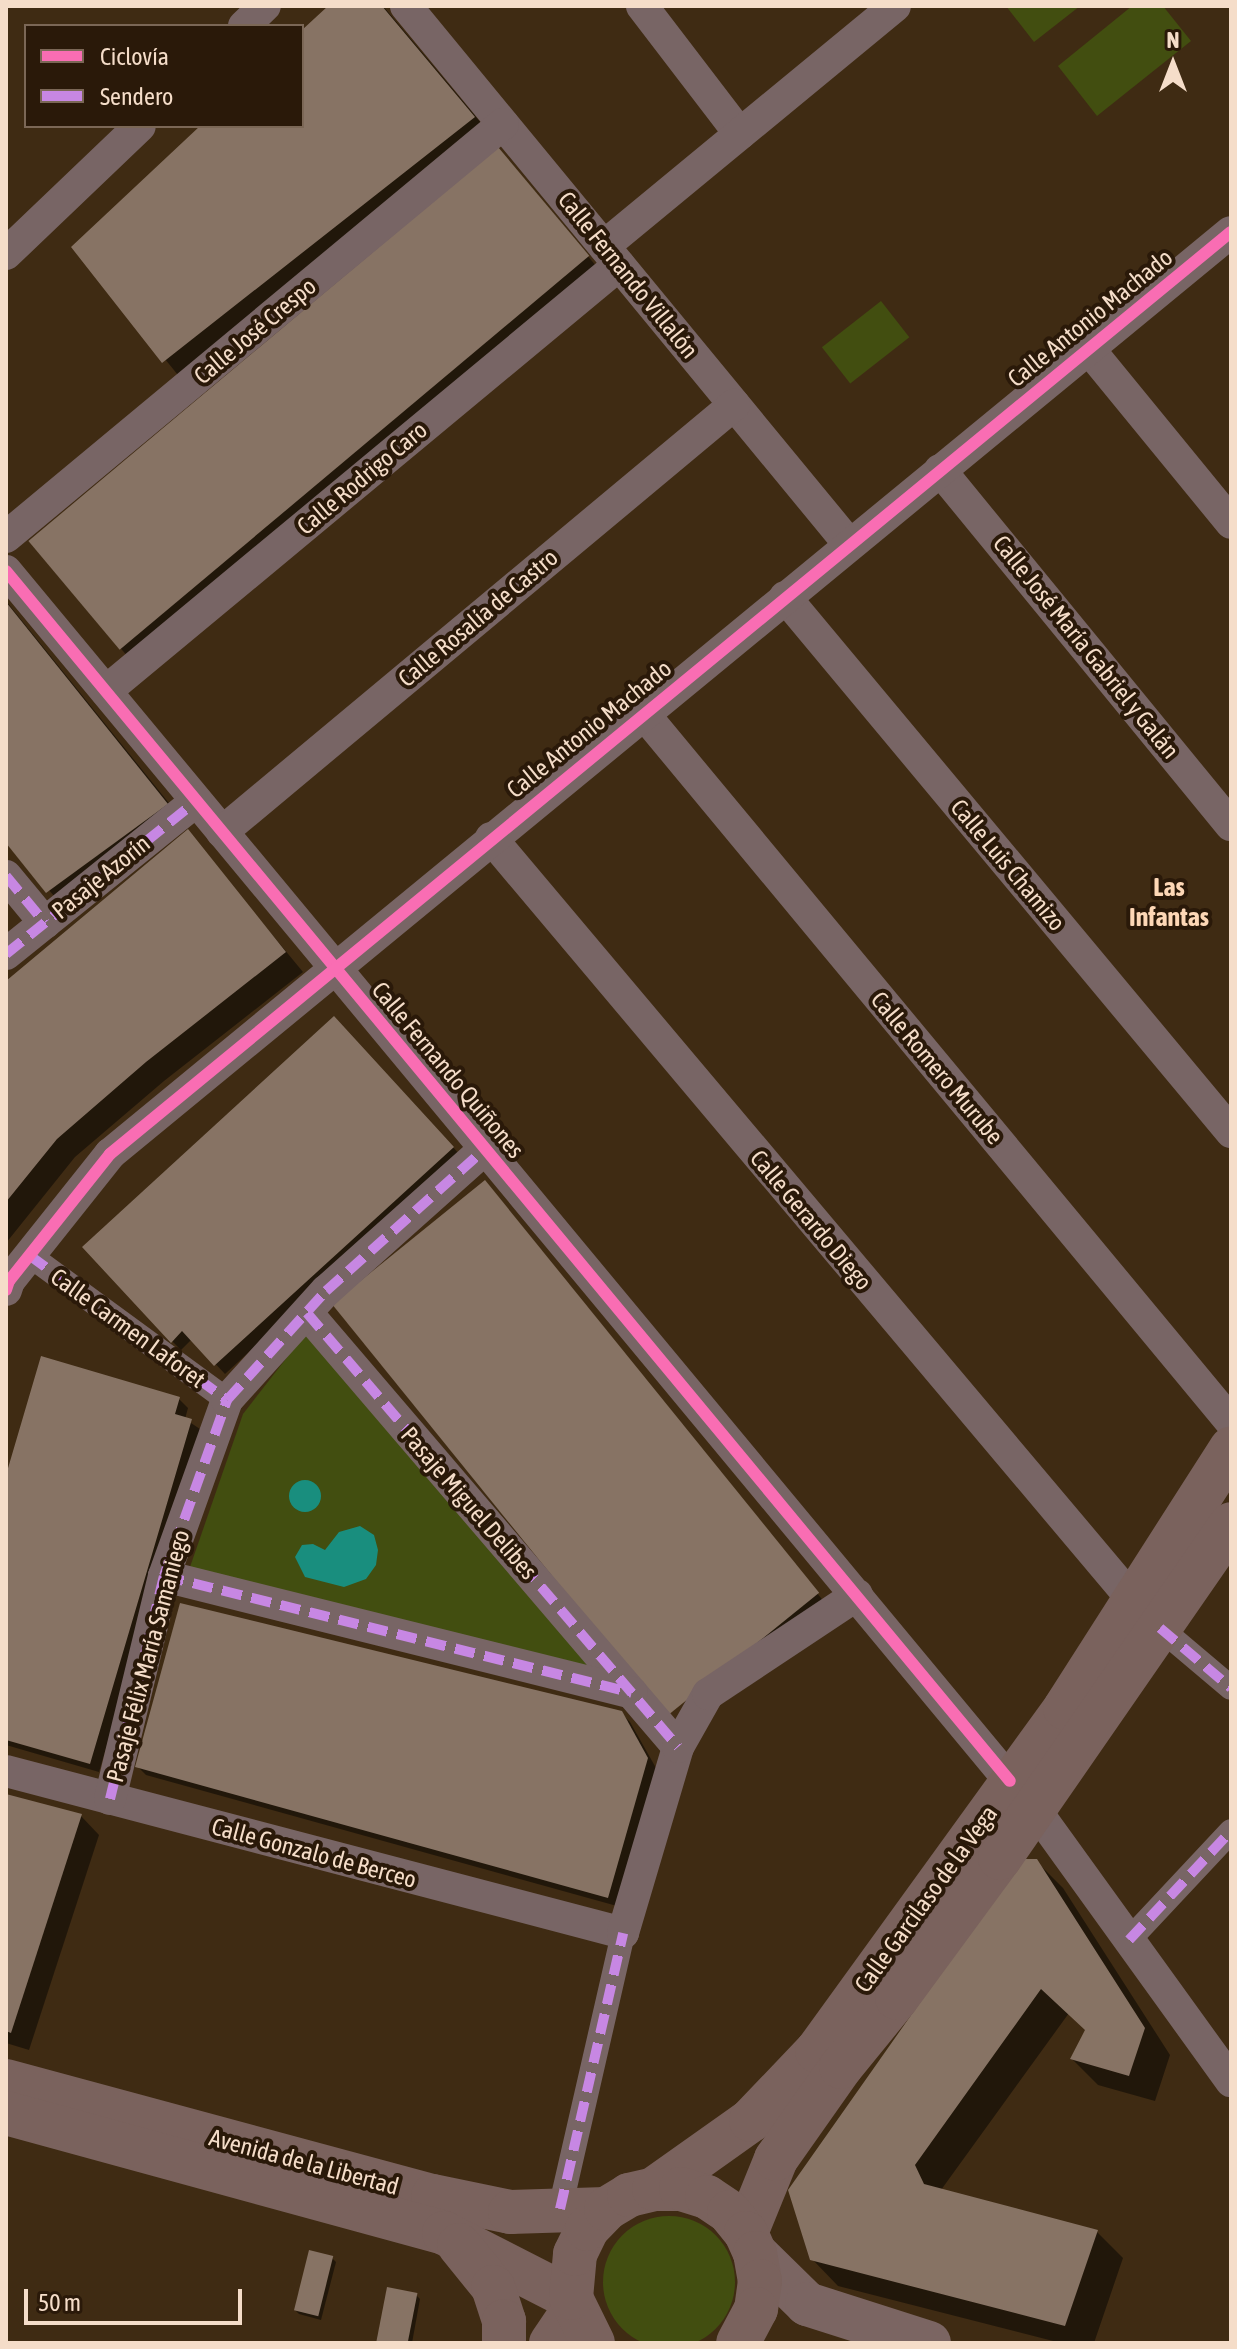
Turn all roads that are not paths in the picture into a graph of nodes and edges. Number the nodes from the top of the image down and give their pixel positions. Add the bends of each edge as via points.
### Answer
1 (265, 6) edge
2 (406, 6) edge
3 (642, 6) edge
4 (877, 12) edge
5 (246, 24) edge
6 (503, 124) junction
7 (138, 128) edge
8 (740, 134) junction
9 (1231, 232) edge
10 (6, 254) edge
11 (612, 256) junction
12 (1088, 348) junction
13 (734, 405) junction
14 (940, 470) junction
15 (1231, 523) edge
16 (6, 537) edge
17 (849, 544) junction
18 (6, 571) edge
19 (785, 597) junction
20 (106, 691) junction
21 (643, 713) junction
22 (196, 801) junction
23 (1231, 825) edge
24 (222, 832) junction
25 (491, 838) junction
26 (6, 876) edge
27 (45, 923) junction
28 (6, 954) edge
29 (334, 967) junction
30 (1231, 1132) edge
31 (485, 1149) junction
32 (29, 1255) junction
33 (7, 1284) edge
34 (307, 1313) junction
35 (227, 1400) junction
36 (1231, 1422) edge
37 (1231, 1448) edge
38 (1231, 1524) edge
39 (164, 1576) junction
40 (857, 1595) junction
41 (1147, 1614) junction
42 (1231, 1688) edge
43 (632, 1693) junction
44 (678, 1747) junction
45 (6, 1771) edge
46 (1022, 1795) junction
47 (110, 1799) junction
48 (1231, 1831) edge
49 (623, 1933) junction
50 (1129, 1940) junction
51 (6, 2081) edge
52 (1231, 2081) edge
53 (6, 2113) edge
54 (654, 2189) junction
55 (560, 2209) junction
56 (606, 2209) junction
57 (455, 2240) junction
58 (751, 2243) junction
59 (573, 2323) edge
60 (504, 2343) edge
61 (738, 2343) edge
62 (929, 2343) edge

1 - 5 street
2 - 6 street, Calle Fernando Villalón
3 - 8 street
4 - 8 street, Calle Rodrigo Caro
6 - 11 street, Calle Fernando Villalón
6 - 16 street, Calle José Crespo
7 - 10 street
8 - 11 street, Calle Rodrigo Caro
9 - 12 street, Calle Antonio Machado
11 - 13 street, Calle Fernando Villalón
11 - 20 street, Calle Rodrigo Caro
12 - 14 street, Calle Antonio Machado
12 - 15 street
13 - 17 street, Calle Fernando Villalón
13 - 24 street, Calle Rosalía de Castro
14 - 17 street, Calle Antonio Machado
14 - 23 street, Calle José María Gabriel y Galán
17 - 19 street, Calle Antonio Machado
18 - 20 street, Calle Fernando Quiñones
19 - 21 street, Calle Antonio Machado
19 - 30 street, Calle Luis Chamizo
20 - 22 street, Calle Fernando Quiñones
21 - 25 street, Calle Antonio Machado
21 - 36 street, Calle Romero Murube
22 - 24 street, Calle Fernando Quiñones
22 - 27 street, Pasaje Azorín
24 - 29 street, Calle Fernando Quiñones
25 - 29 street, Calle Antonio Machado
25 - 41 street, Calle Gerardo Diego
26 - 27 street
27 - 28 street, Pasaje Azorín
29 - 31 street, Calle Fernando Quiñones
29 - 32 street, Calle Antonio Machado via 110,1154
31 - 34 street, Pasaje Félix María Samaniego
31 - 40 street, Calle Fernando Quiñones
32 - 33 street, Calle Antonio Machado
32 - 35 street, Calle Carmen Laforet
34 - 35 street, Pasaje Félix María Samaniego
34 - 43 street, Pasaje Miguel Delibes
35 - 39 street, Pasaje Félix María Samaniego
37 - 41 main road, Calle Garcilaso de la Vega
38 - 41 main road, Calle Garcilaso de la Vega
39 - 43 street
39 - 47 street, Pasaje Félix María Samaniego
40 - 44 street via 708,1694
40 - 46 street, Calle Fernando Quiñones
41 - 42 street
41 - 46 main road, Calle Garcilaso de la Vega via 1065,1708
43 - 44 street, Pasaje Miguel Delibes
44 - 49 street
45 - 47 street, Calle Gonzalo de Berceo
46 - 50 street, Calle Fernando Quiñones
46 - 54 main road, Calle Garcilaso de la Vega via 817,2051 751,2120
46 - 58 main road, Calle Garcilaso de la Vega via 776,2159
47 - 49 street, Calle Gonzalo de Berceo
48 - 50 street
49 - 55 street
50 - 52 street, Calle Fernando Quiñones
51 - 55 main road, Avenida de la Libertad via 433,2196 510,2212
53 - 57 main road, Avenida de la Libertad via 417,2224
54 - 56 main road via 629,2195
54 - 58 main road via 681,2189 707,2197 729,2212
55 - 56 main road, Avenida de la Libertad
56 - 59 main road via 587,2229 575,2254
57 - 59 main road, Avenida de la Libertad
57 - 60 main road via 493,2287 504,2321
58 - 61 main road via 760,2281 756,2309
58 - 62 main road via 807,2304

